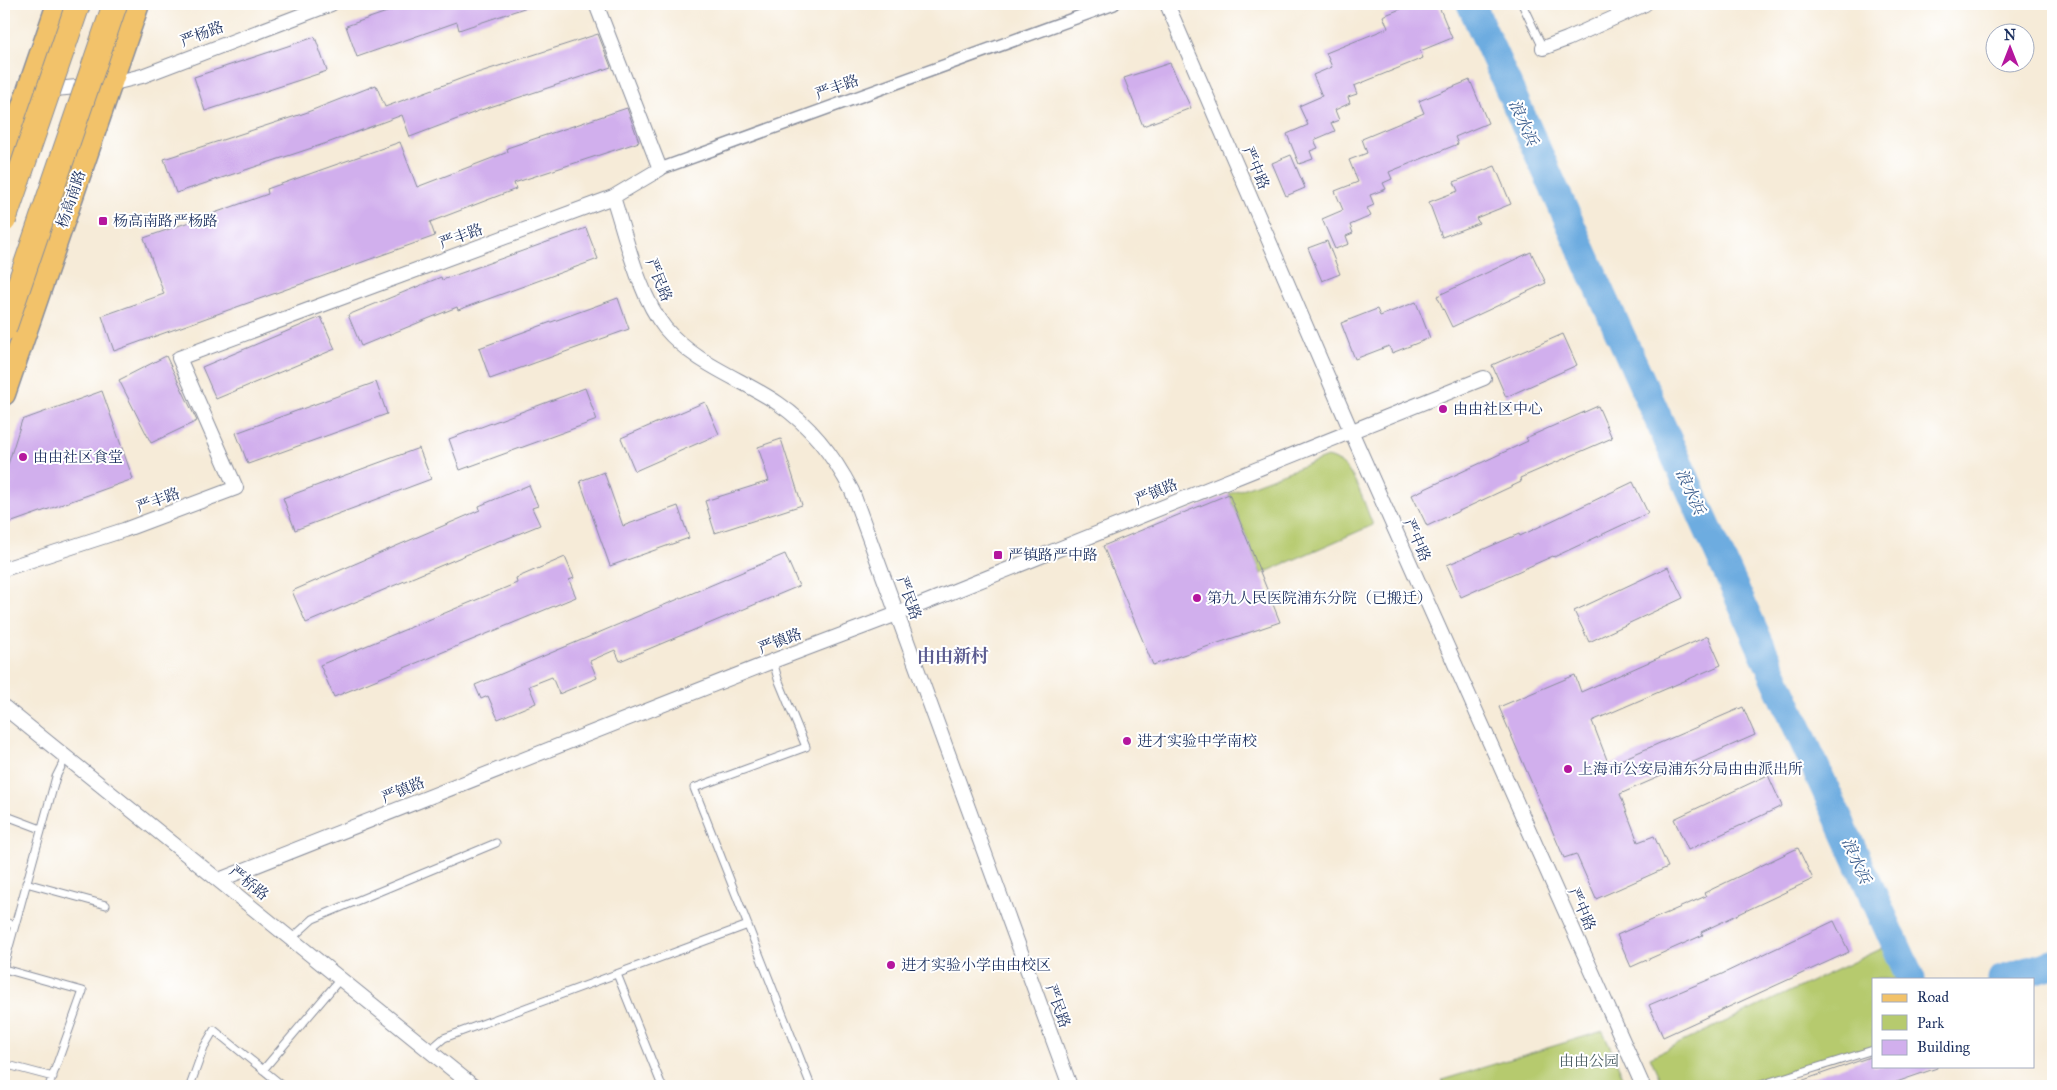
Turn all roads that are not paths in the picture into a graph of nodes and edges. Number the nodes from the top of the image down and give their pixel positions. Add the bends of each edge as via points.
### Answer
1 (58, 4) edge
2 (78, 4) edge
3 (115, 4) edge
4 (138, 4) edge
5 (331, 4) edge
6 (596, 4) edge
7 (1114, 4) edge
8 (1167, 4) edge
9 (1522, 4) edge
10 (1645, 4) edge
11 (1543, 48) joint
12 (110, 84) junction
13 (28, 91) junction
14 (4, 161) edge
15 (660, 169) junction
16 (613, 197) junction
17 (4, 220) edge
18 (4, 329) edge
19 (1484, 378) dead end
20 (4, 394) edge
21 (1351, 431) junction
22 (4, 569) edge
23 (897, 614) junction
24 (773, 660) junction
25 (4, 706) edge
26 (66, 756) junction
27 (4, 816) edge
28 (41, 829) junction
29 (496, 843) dead end
30 (219, 880) junction
31 (26, 883) junction
32 (106, 906) dead end
33 (4, 922) edge
34 (15, 925) junction
35 (748, 925) junction
36 (291, 939) junction
37 (4, 967) edge
38 (617, 974) junction
39 (341, 978) junction
40 (430, 1050) junction
41 (1872, 1050) edge
42 (4, 1064) edge
43 (263, 1070) junction
44 (53, 1076) junction
45 (1785, 1078) junction
46 (50, 1086) edge
47 (190, 1086) edge
48 (283, 1086) edge
49 (473, 1086) edge
50 (662, 1086) edge
51 (811, 1086) edge
52 (1070, 1086) edge
53 (1643, 1086) edge
54 (1757, 1086) edge
55 (1787, 1086) edge

1 - 13 main road
2 - 17 highway, bridge
3 - 18 highway, 杨高南路, bridge
4 - 12 main road, 杨高南路
5 - 12 street, 严杨路 via 142,76
6 - 15 street
7 - 15 street, 严丰路
8 - 21 street, 严中路
9 - 11 lane
10 - 11 street
12 - 13 street, 严杨路
12 - 20 main road, 杨高南路
13 - 14 main road
15 - 16 street, 严丰路
16 - 22 street, 严丰路 via 179,358 236,488 124,530
16 - 23 street, 严民路 via 643,287 665,328 705,363 778,403 798,418 840,468 862,516
19 - 21 street, 严镇路
21 - 23 street, 严镇路
21 - 53 street, 严中路
23 - 24 street, 严镇路
23 - 52 street, 严民路
24 - 30 street, 严镇路
24 - 35 lane via 806,747 694,788
25 - 26 street, 严桥路
26 - 28 lane via 56,777
26 - 30 street, 严桥路
27 - 28 lane
28 - 31 lane
29 - 36 lane via 313,919
30 - 36 street, 严桥路
31 - 32 lane
31 - 34 lane
33 - 34 lane
34 - 37 lane
35 - 38 lane
35 - 51 lane
36 - 39 street, 严桥路
37 - 44 lane via 83,991
38 - 40 lane via 444,1038
38 - 50 lane
39 - 40 street, 严桥路
39 - 43 lane
40 - 49 street, 严桥路
41 - 45 lane
42 - 44 lane
43 - 47 lane via 214,1030
43 - 48 lane
44 - 46 lane
45 - 54 lane
45 - 55 lane

